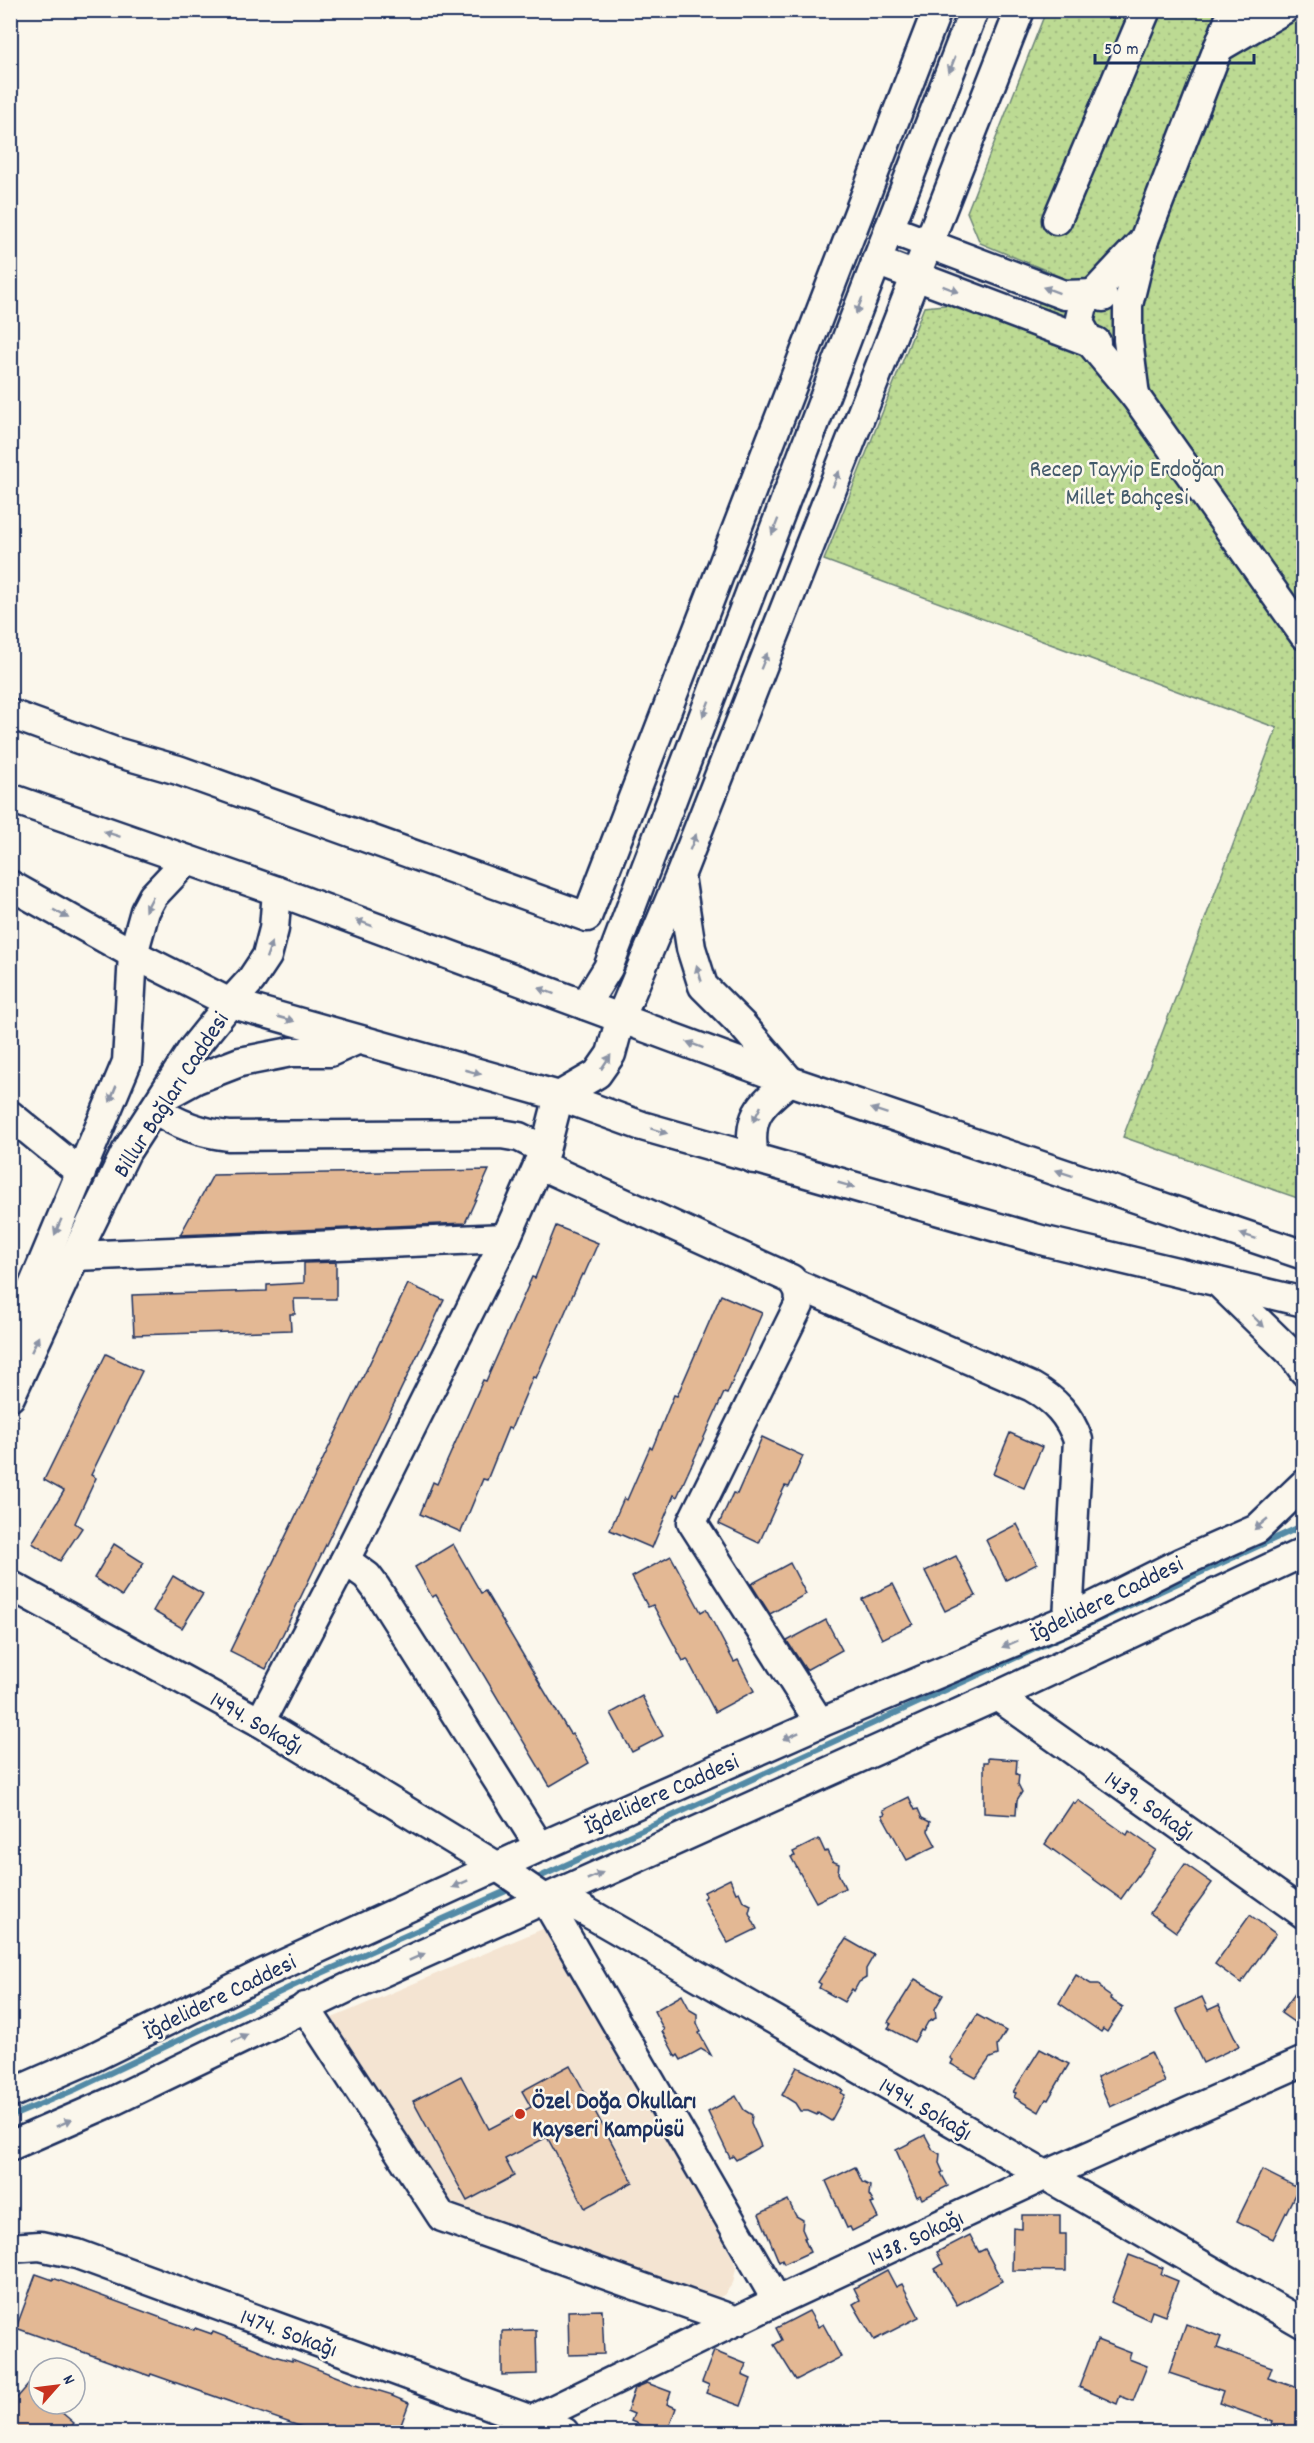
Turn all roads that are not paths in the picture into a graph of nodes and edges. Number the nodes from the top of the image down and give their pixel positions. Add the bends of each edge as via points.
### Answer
1 (937, 10) edge
2 (974, 10) edge
3 (1020, 10) edge
4 (1146, 10) edge
5 (1233, 10) edge
6 (1283, 10) edge
7 (1218, 48) junction
8 (1057, 220) dead end
9 (889, 229) junction
10 (1144, 240) junction
11 (929, 244) junction
12 (876, 261) junction
13 (916, 276) junction
14 (1095, 294) junction
15 (1128, 305) junction
16 (1128, 340) junction
17 (1090, 342) junction
18 (1136, 396) junction
19 (1304, 636) edge
20 (10, 714) edge
21 (10, 798) edge
22 (187, 860) junction
23 (680, 876) junction
24 (10, 885) edge
25 (277, 891) junction
26 (133, 954) junction
27 (230, 1003) junction
28 (585, 1005) junction
29 (621, 1017) junction
30 (357, 1040) junction
31 (790, 1081) junction
32 (559, 1096) junction
33 (159, 1103) junction
34 (10, 1115) edge
35 (541, 1157) junction
36 (753, 1159) junction
37 (81, 1173) junction
38 (506, 1239) junction
39 (1304, 1255) edge
40 (75, 1256) junction
41 (1216, 1280) junction
42 (796, 1284) junction
43 (1304, 1302) edge
44 (10, 1341) edge
45 (1304, 1371) edge
46 (10, 1397) edge
47 (1304, 1484) edge
48 (1300, 1558) edge
49 (345, 1560) junction
50 (10, 1585) edge
51 (1068, 1619) junction
52 (997, 1696) junction
53 (260, 1722) junction
54 (820, 1723) junction
55 (540, 1847) junction
56 (524, 1885) junction
57 (1304, 1914) edge
58 (305, 2007) junction
59 (1304, 2061) edge
60 (10, 2094) edge
61 (10, 2146) edge
62 (1044, 2176) junction
63 (10, 2248) edge
64 (777, 2301) junction
65 (736, 2321) junction
66 (1304, 2324) edge
67 (530, 2427) edge
68 (564, 2433) edge

1 - 20 street via 587,917
2 -> 9 street
3 - 11 street
4 - 8 street
5 - 7 street
6 - 7 street
7 - 10 street
9 - 11 street
9 - 12 street
10 - 14 street
10 - 15 street
11 - 13 street
14 -> 11 street via 1064,295
12 - 13 street
12 -> 28 street via 608,968
13 -> 17 street
23 -> 13 street
14 - 15 street
14 - 17 street via 1083,306 1079,322
15 - 16 street
16 - 17 street
16 - 18 street
17 - 18 street
18 - 19 street
22 -> 21 street
22 - 25 street
22 -> 26 street, Billur Bağları Caddesi via 153,896
23 - 29 street
31 -> 23 street via 703,986 691,948
24 -> 26 street
27 -> 25 street, Billur Bağları Caddesi via 267,956
28 -> 25 street
26 - 27 street
26 -> 37 street, Billur Bağları Caddesi via 127,1062
27 -> 30 street
27 - 33 street, Billur Bağları Caddesi via 192,1050
28 - 29 street
31 -> 29 street
32 -> 29 street via 597,1074 606,1064
30 -> 32 street
30 - 33 street via 330,1052 291,1052 240,1062 206,1074
31 -> 36 street via 761,1105 754,1116
39 -> 31 street
32 - 35 street
32 -> 36 street
33 - 35 street via 167,1118 196,1130 229,1136 501,1134 519,1137
33 - 40 street, Billur Bağları Caddesi via 126,1152
34 - 37 street
35 - 38 street
35 - 42 street
36 -> 41 street via 1045,1241
37 -> 44 street, Billur Bağları Caddesi
38 - 40 street
38 - 49 street
46 -> 40 street, Billur Bağları Caddesi
41 - 43 street
41 -> 45 street via 1292,1354
42 - 51 street via 1032,1388 1057,1403 1078,1440
42 - 54 street via 799,1305 692,1522
47 -> 51 street, İğdelidere Caddesi via 1257,1529
48 - 52 street, İğdelidere Caddesi
49 - 53 street
49 - 55 street via 376,1588
50 - 53 street, 1494. Sokağı
51 -> 54 street, İğdelidere Caddesi
56 -> 52 street, İğdelidere Caddesi
52 - 57 street, 1439. Sokağı
53 - 56 street, 1494. Sokağı
54 -> 55 street, İğdelidere Caddesi
55 - 56 street, İğdelidere Caddesi
58 -> 56 street, İğdelidere Caddesi
56 -> 60 street, İğdelidere Caddesi via 260,1975
56 - 62 street, 1494. Sokağı via 580,1908
56 - 64 street
61 -> 58 street, İğdelidere Caddesi via 111,2102
58 - 65 street via 442,2217
59 - 62 street, 1438. Sokağı
62 - 64 street, 1438. Sokağı
62 - 66 street, 1494. Sokağı
63 - 67 street, 1474. Sokağı via 40,2246 77,2254
64 - 65 street, 1438. Sokağı
65 - 67 street, 1438. Sokağı
67 - 68 street, 1474. Sokağı

